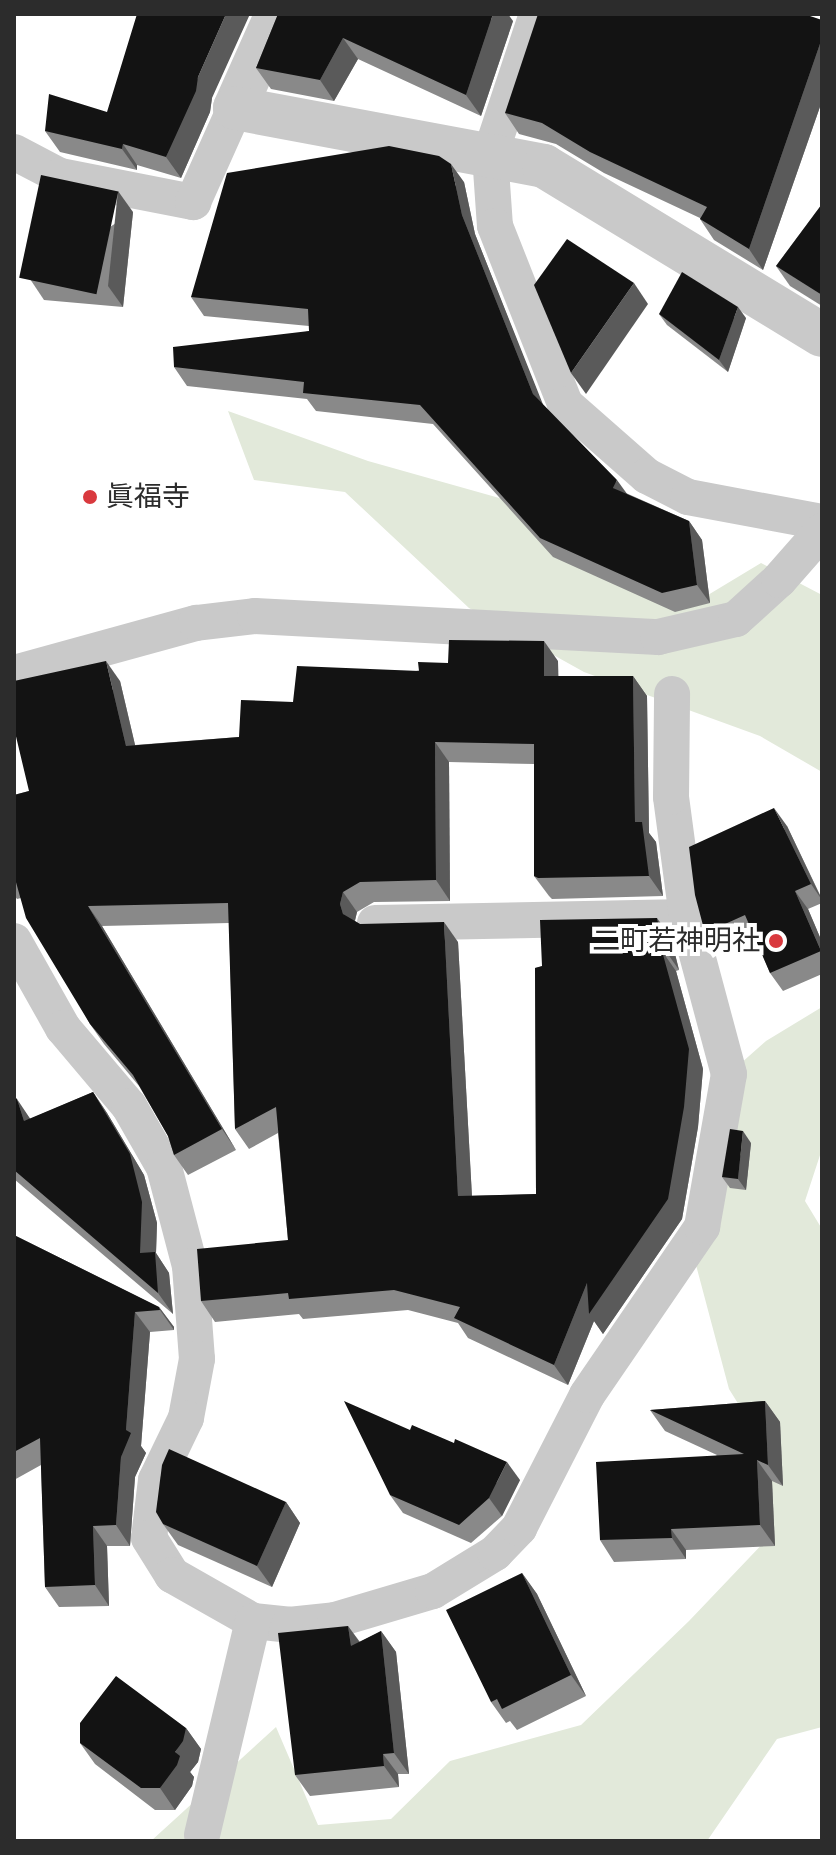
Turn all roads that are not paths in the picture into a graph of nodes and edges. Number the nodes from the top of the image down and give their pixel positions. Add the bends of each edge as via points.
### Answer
1 (277, 14) edge
2 (537, 14) edge
3 (235, 108) junction
4 (14, 152) edge
5 (490, 155) junction
6 (822, 335) edge
7 (822, 522) edge
8 (822, 531) edge
9 (14, 673) edge
10 (672, 694) dead end
11 (687, 917) junction
12 (375, 923) edge
13 (14, 941) edge
14 (253, 1621) junction
15 (202, 1835) dead end

1 - 3 street
2 - 5 lane
3 - 4 lane via 193,202 60,176
3 - 5 street
5 - 6 street via 544,166
5 - 7 lane via 495,226 565,404 647,476 688,497
8 - 9 lane via 736,619 658,637 255,616 196,623
10 - 11 lane via 671,797
11 - 12 lane
11 - 14 lane via 729,1074 702,1227 587,1395 519,1528 495,1553 433,1591 335,1620 289,1625
13 - 14 lane via 63,1028 129,1106 164,1167 190,1266 197,1359 186,1418 156,1480 149,1538 172,1575
14 - 15 lane

